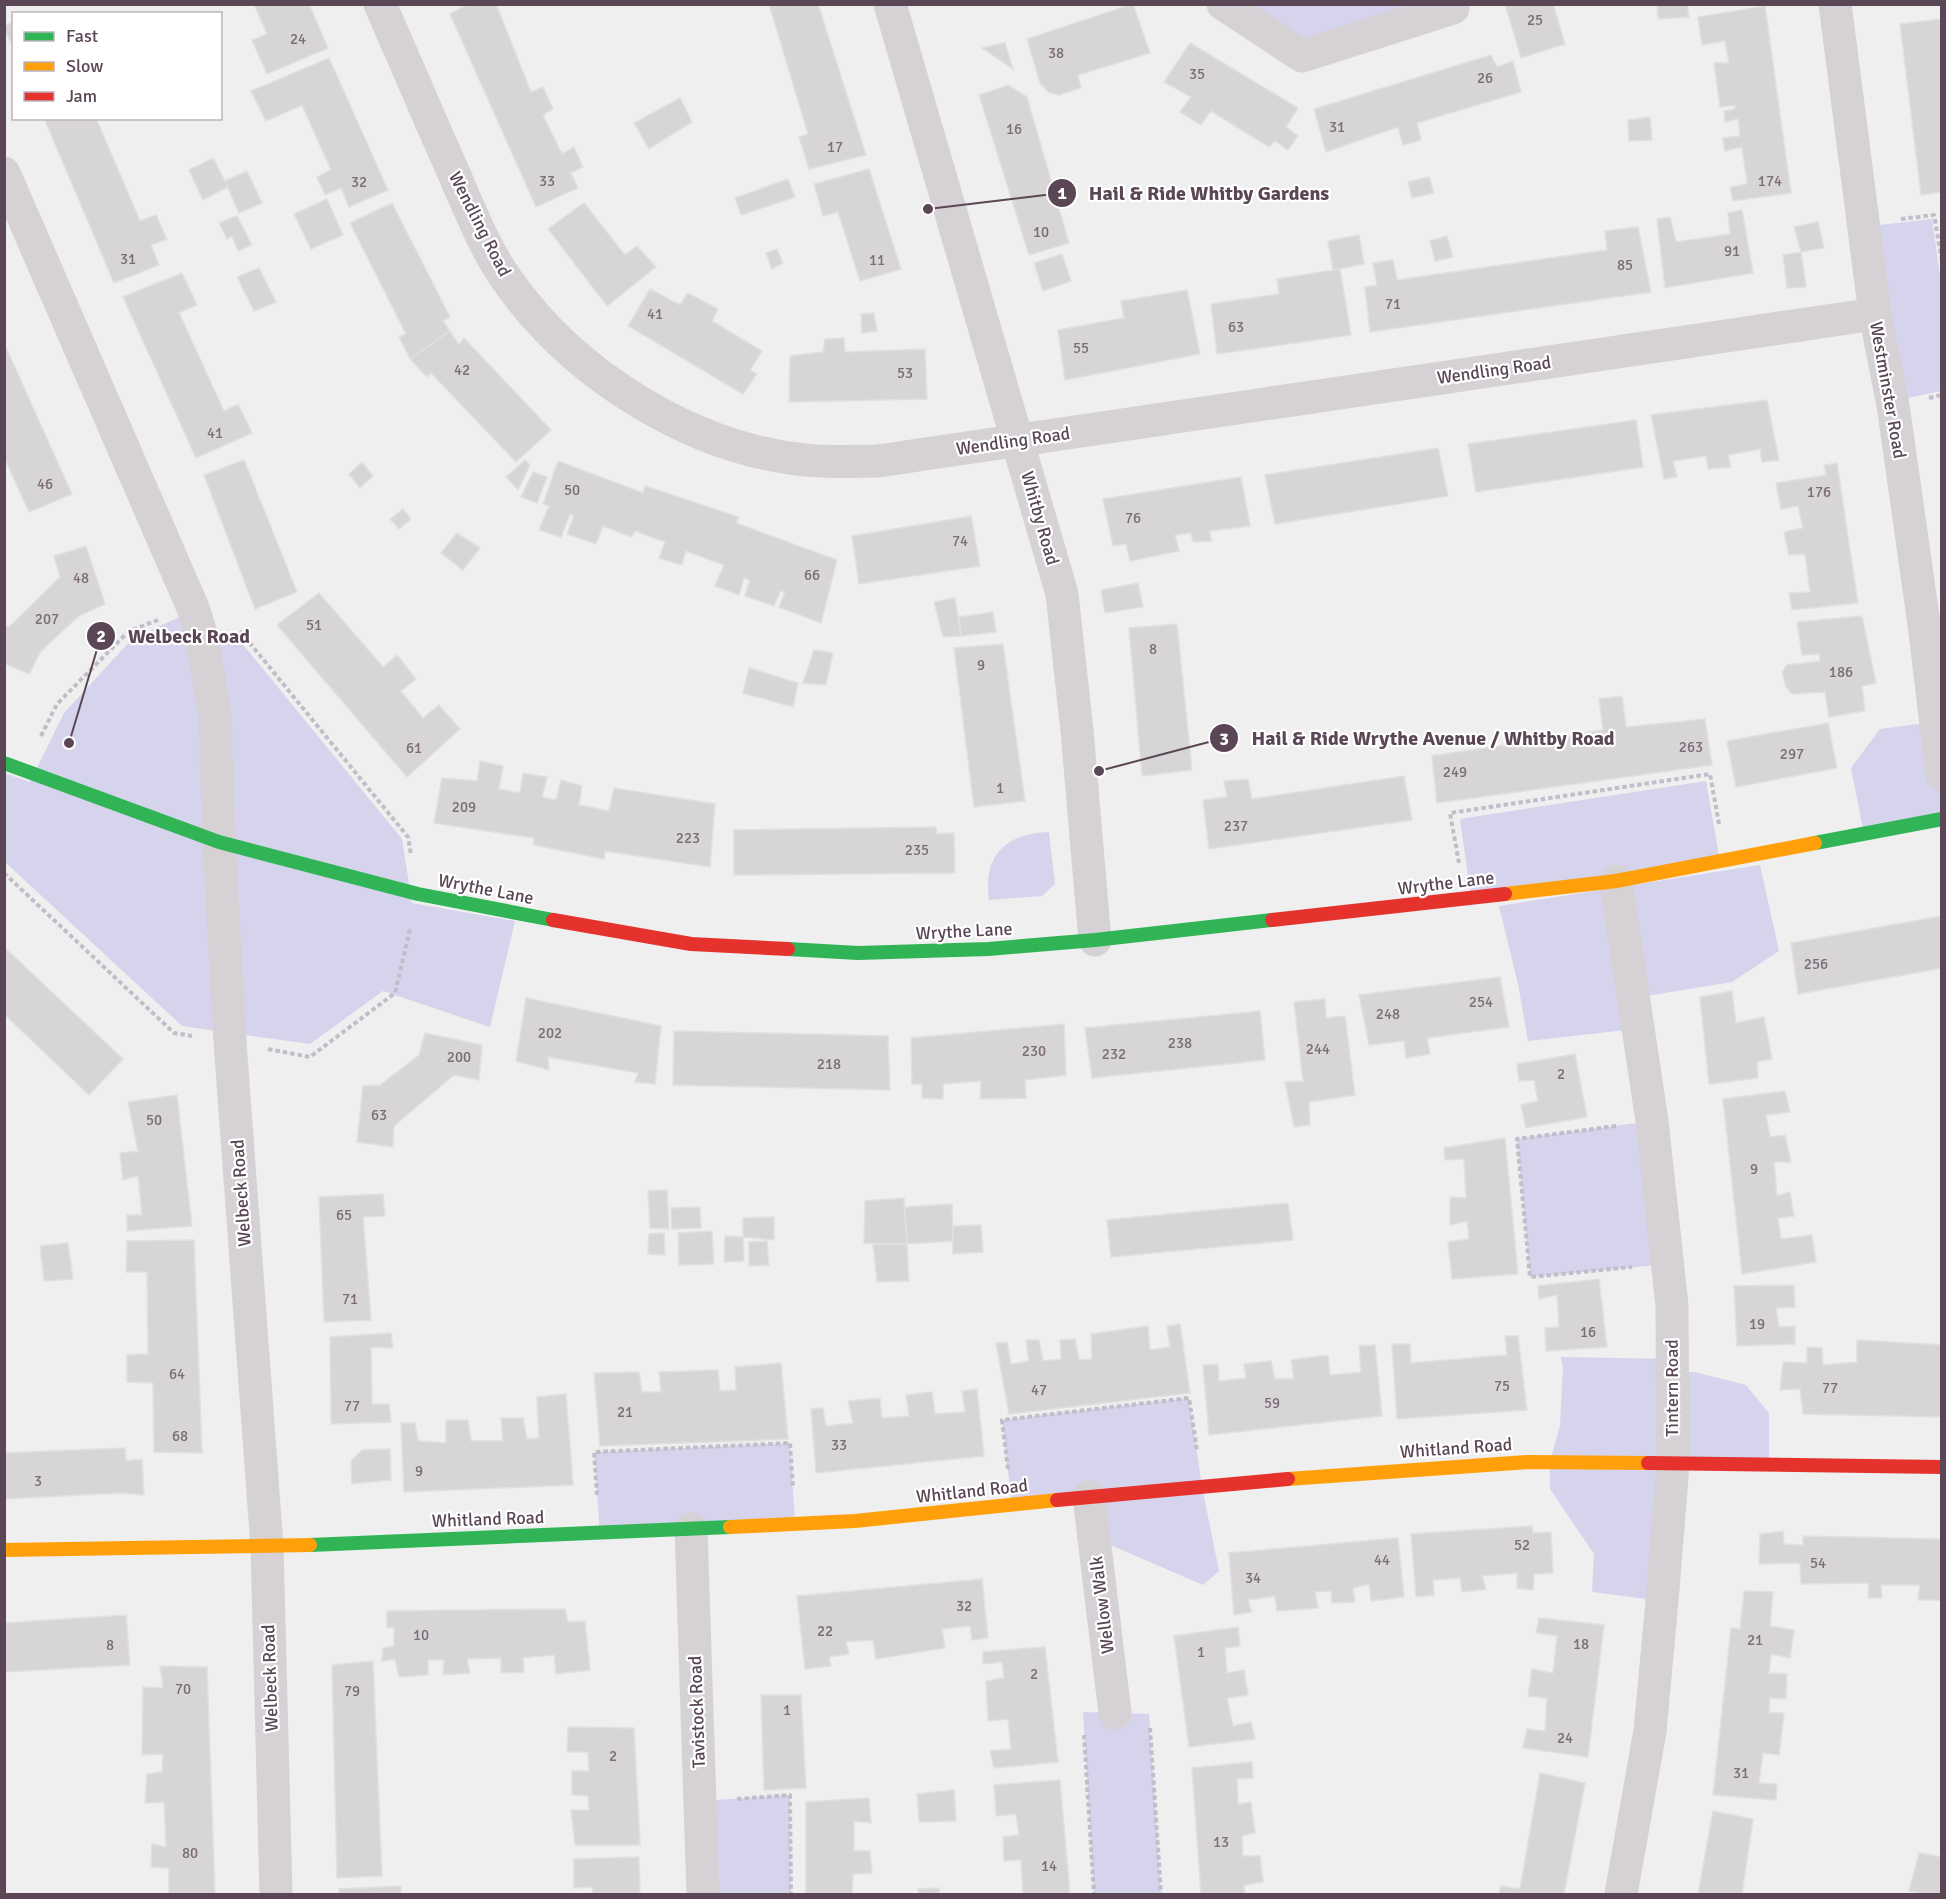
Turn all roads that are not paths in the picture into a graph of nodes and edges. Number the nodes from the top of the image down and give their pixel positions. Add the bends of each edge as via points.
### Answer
1 (380, 4) edge
2 (1222, 4) edge
3 (1452, 4) edge
4 (1835, 4) edge
5 (897, 6) edge
6 (4, 173) edge
7 (1875, 314) junction
8 (1018, 440) junction
9 (4, 764) edge
10 (1941, 775) edge
11 (1941, 819) edge
12 (219, 842) junction
13 (1616, 881) junction
14 (1095, 940) junction
15 (1673, 1465) junction
16 (1941, 1467) edge
17 (1089, 1497) junction
18 (691, 1529) junction
19 (267, 1547) junction
20 (4, 1550) edge
21 (1114, 1713) road end
22 (276, 1894) edge
23 (703, 1894) edge
24 (1621, 1894) edge

1 - 8 street, Wendling Road via 478,228 507,279 539,321 612,386 659,415 730,444 805,460 878,461
2 - 3 street via 1302,56 1453,8
4 - 7 street, Westminster Road
5 - 8 street, Whitby Road
6 - 12 street, Welbeck Road via 197,621 215,715
7 - 8 street, Wendling Road
7 - 10 street, Westminster Road via 1893,405
8 - 14 street, Whitby Road via 1062,594
9 - 12 main road, Wrythe Lane
11 - 13 main road, Wrythe Lane
12 - 14 main road, Wrythe Lane via 418,894 691,944 858,953 988,949
12 - 19 street, Welbeck Road
13 - 14 main road, Wrythe Lane
13 - 15 street, Tintern Road via 1652,1121 1668,1264
15 - 16 main road, Whitland Road
15 - 17 main road, Whitland Road via 1528,1462
15 - 24 street, Tintern Road via 1650,1731
17 - 18 main road, Whitland Road via 855,1521
17 - 21 street, Wellow Walk
18 - 19 main road, Whitland Road
18 - 23 street, Tavistock Road
19 - 20 main road, Whitland Road
19 - 22 street, Welbeck Road

